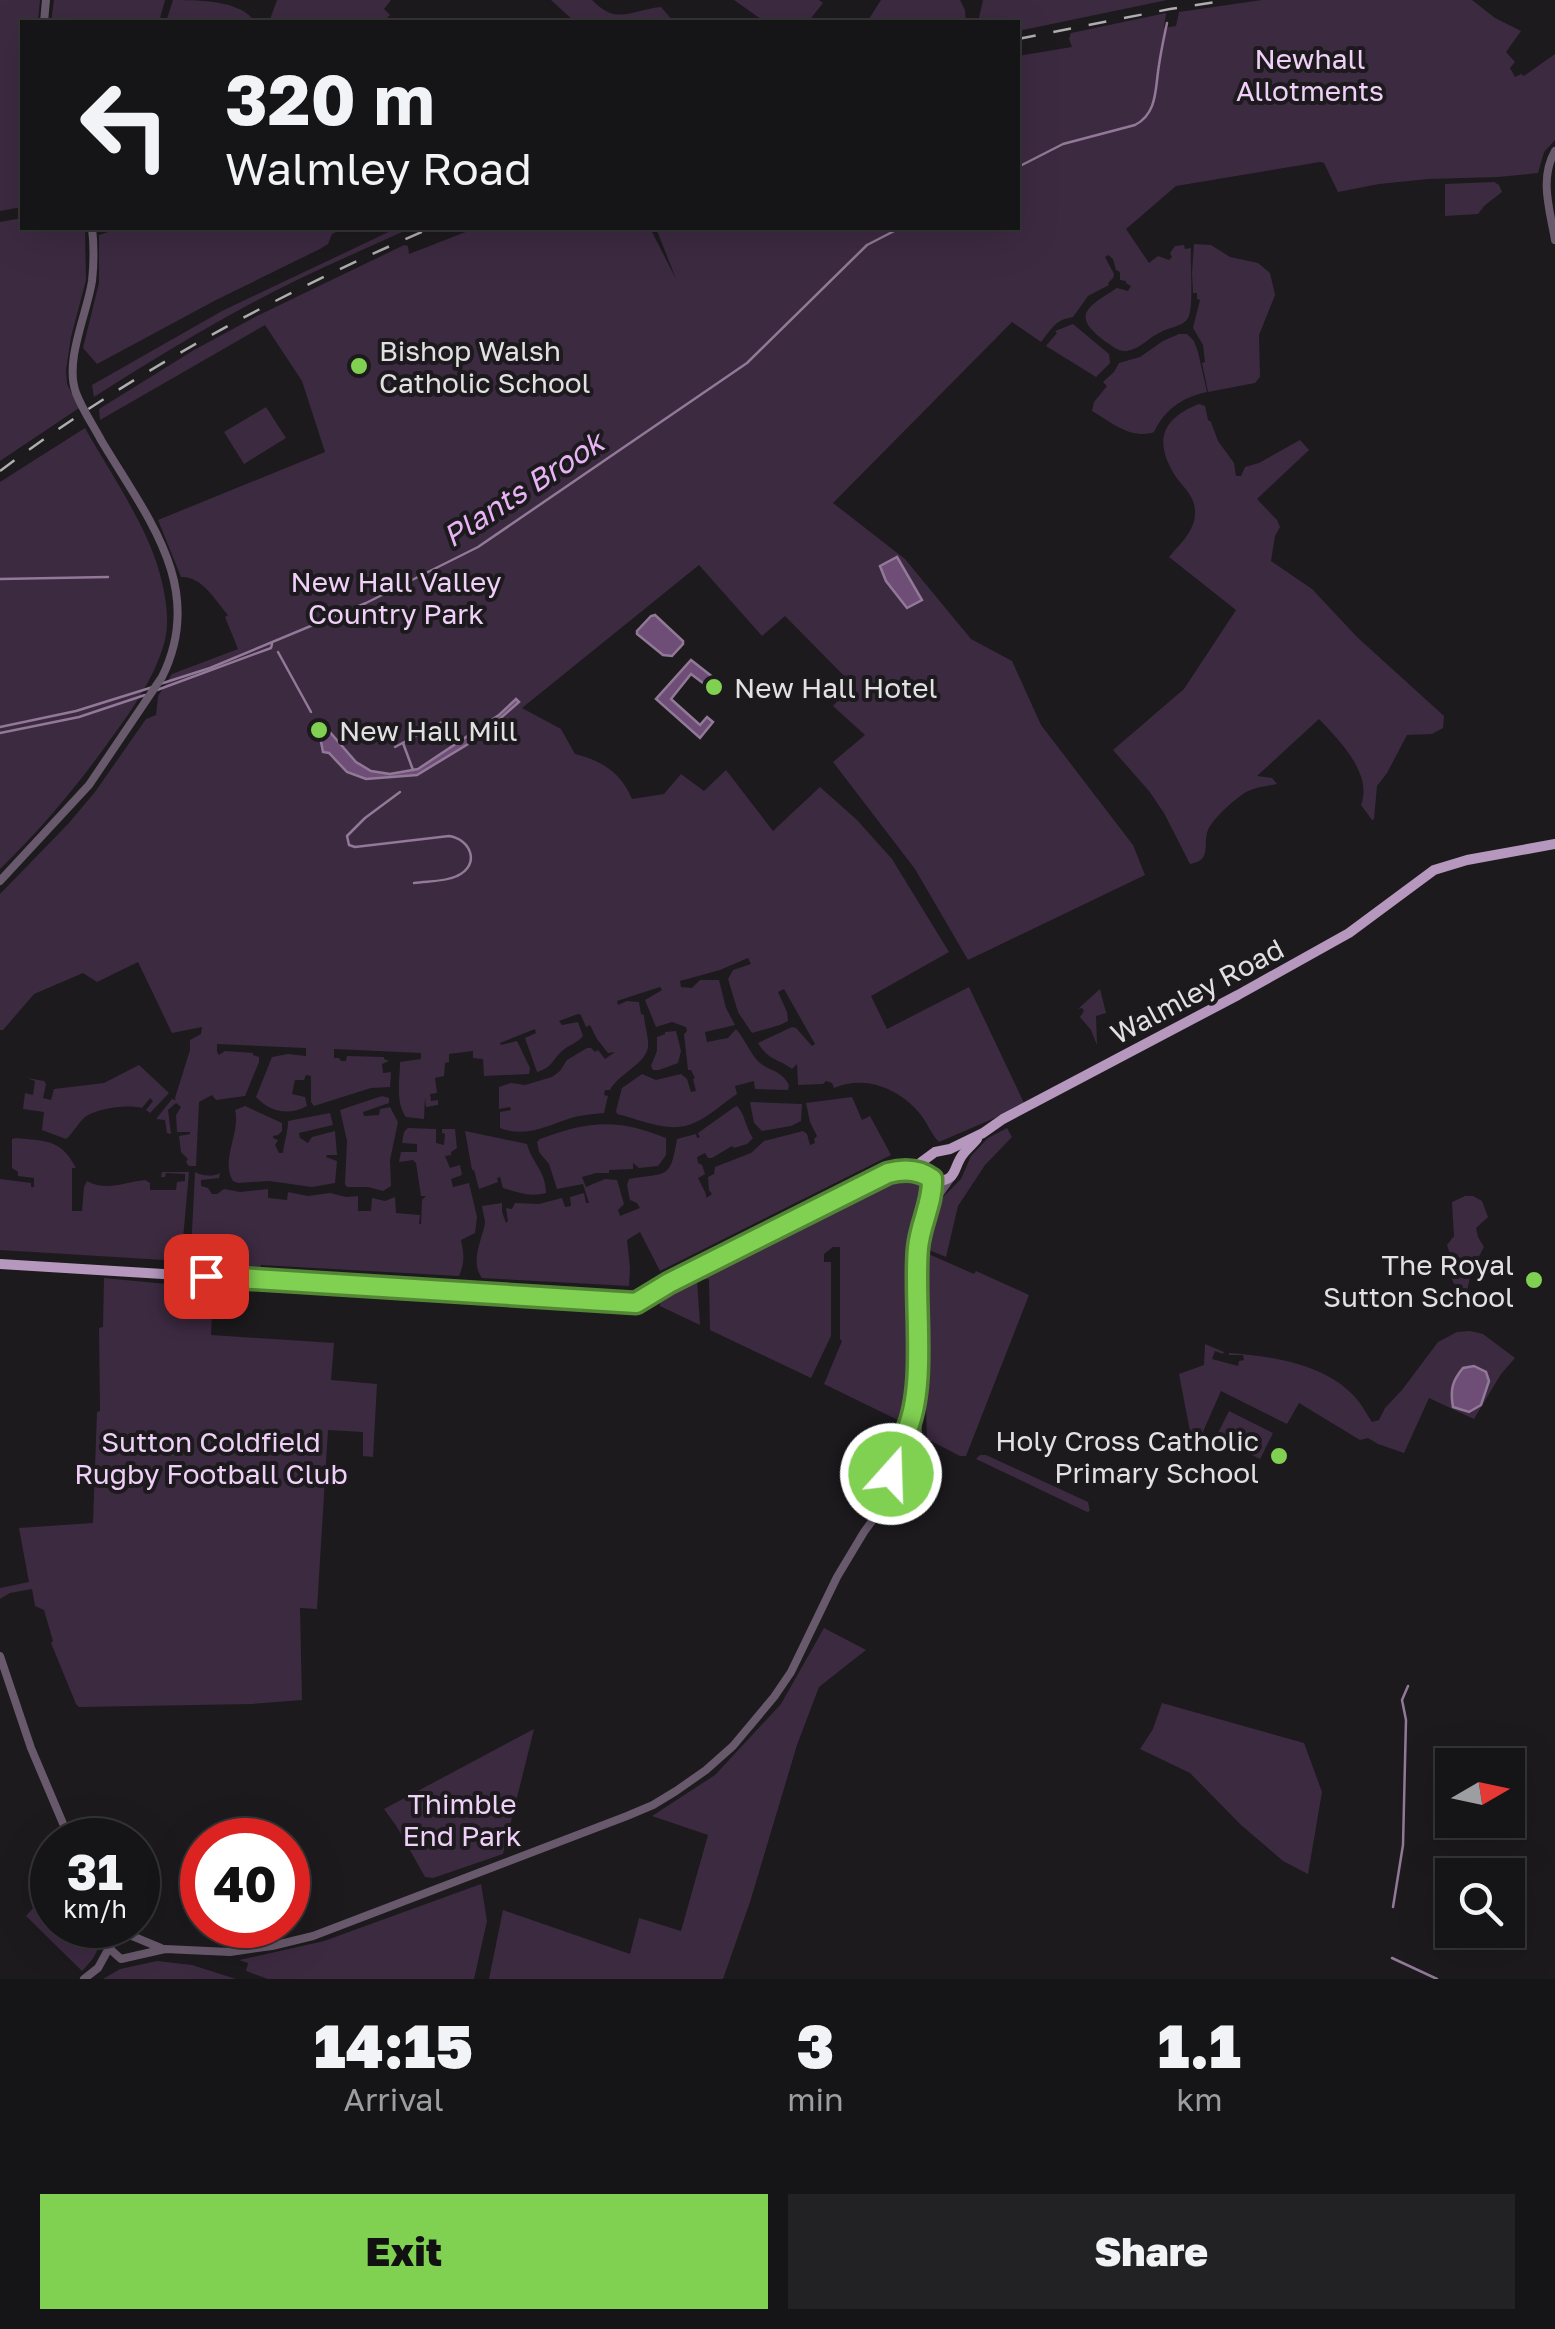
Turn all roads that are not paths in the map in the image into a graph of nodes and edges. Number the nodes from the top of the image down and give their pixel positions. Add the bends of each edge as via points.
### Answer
1 (1555, 151) edge
2 (92, 230) edge
3 (1555, 240) edge
4 (1555, 844) edge
5 (0, 881) edge
6 (982, 1132) junction
7 (941, 1152) junction
8 (926, 1160) junction
9 (903, 1169) junction
10 (954, 1171) junction
11 (930, 1177) junction
12 (927, 1210) junction
13 (0, 1264) edge
14 (916, 1401) junction
15 (901, 1442) junction
16 (918, 1449) junction
17 (893, 1466) junction
18 (908, 1472) junction
19 (880, 1508) junction
20 (0, 1656) edge
21 (61, 1818) edge
22 (160, 1947) edge
23 (108, 1948) edge
24 (111, 1948) edge
25 (135, 1948) edge
26 (165, 1949) junction
27 (128, 1957) junction
28 (98, 1968) junction
29 (84, 1979) edge

1 - 3 street via 1546,187
2 - 5 street via 94,265 73,373 76,393 149,518 174,575 178,628 162,677 82,794
4 - 6 main road, Walmley Road via 1434,870 1348,933
6 - 7 main road, Walmley Road
6 - 10 main road
7 - 8 main road
7 - 10 main road via 952,1156
8 - 9 main road
8 - 11 main road
9 - 11 main road
9 - 13 main road via 636,1303
10 - 11 main road via 944,1181
10 - 12 street
11 - 12 street
12 - 14 street via 916,1272
14 - 15 street
14 - 16 street
15 - 16 street
15 - 17 street via 891,1451
16 - 18 street via 920,1462
17 - 18 street
17 - 19 street
18 - 19 street
19 - 26 street via 774,1697 733,1746 676,1792 313,1936 230,1952
20 - 21 street
22 - 26 street
23 - 28 street
24 - 27 street via 113,1955
25 - 27 street
26 - 27 street
27 - 28 street
28 - 29 street

